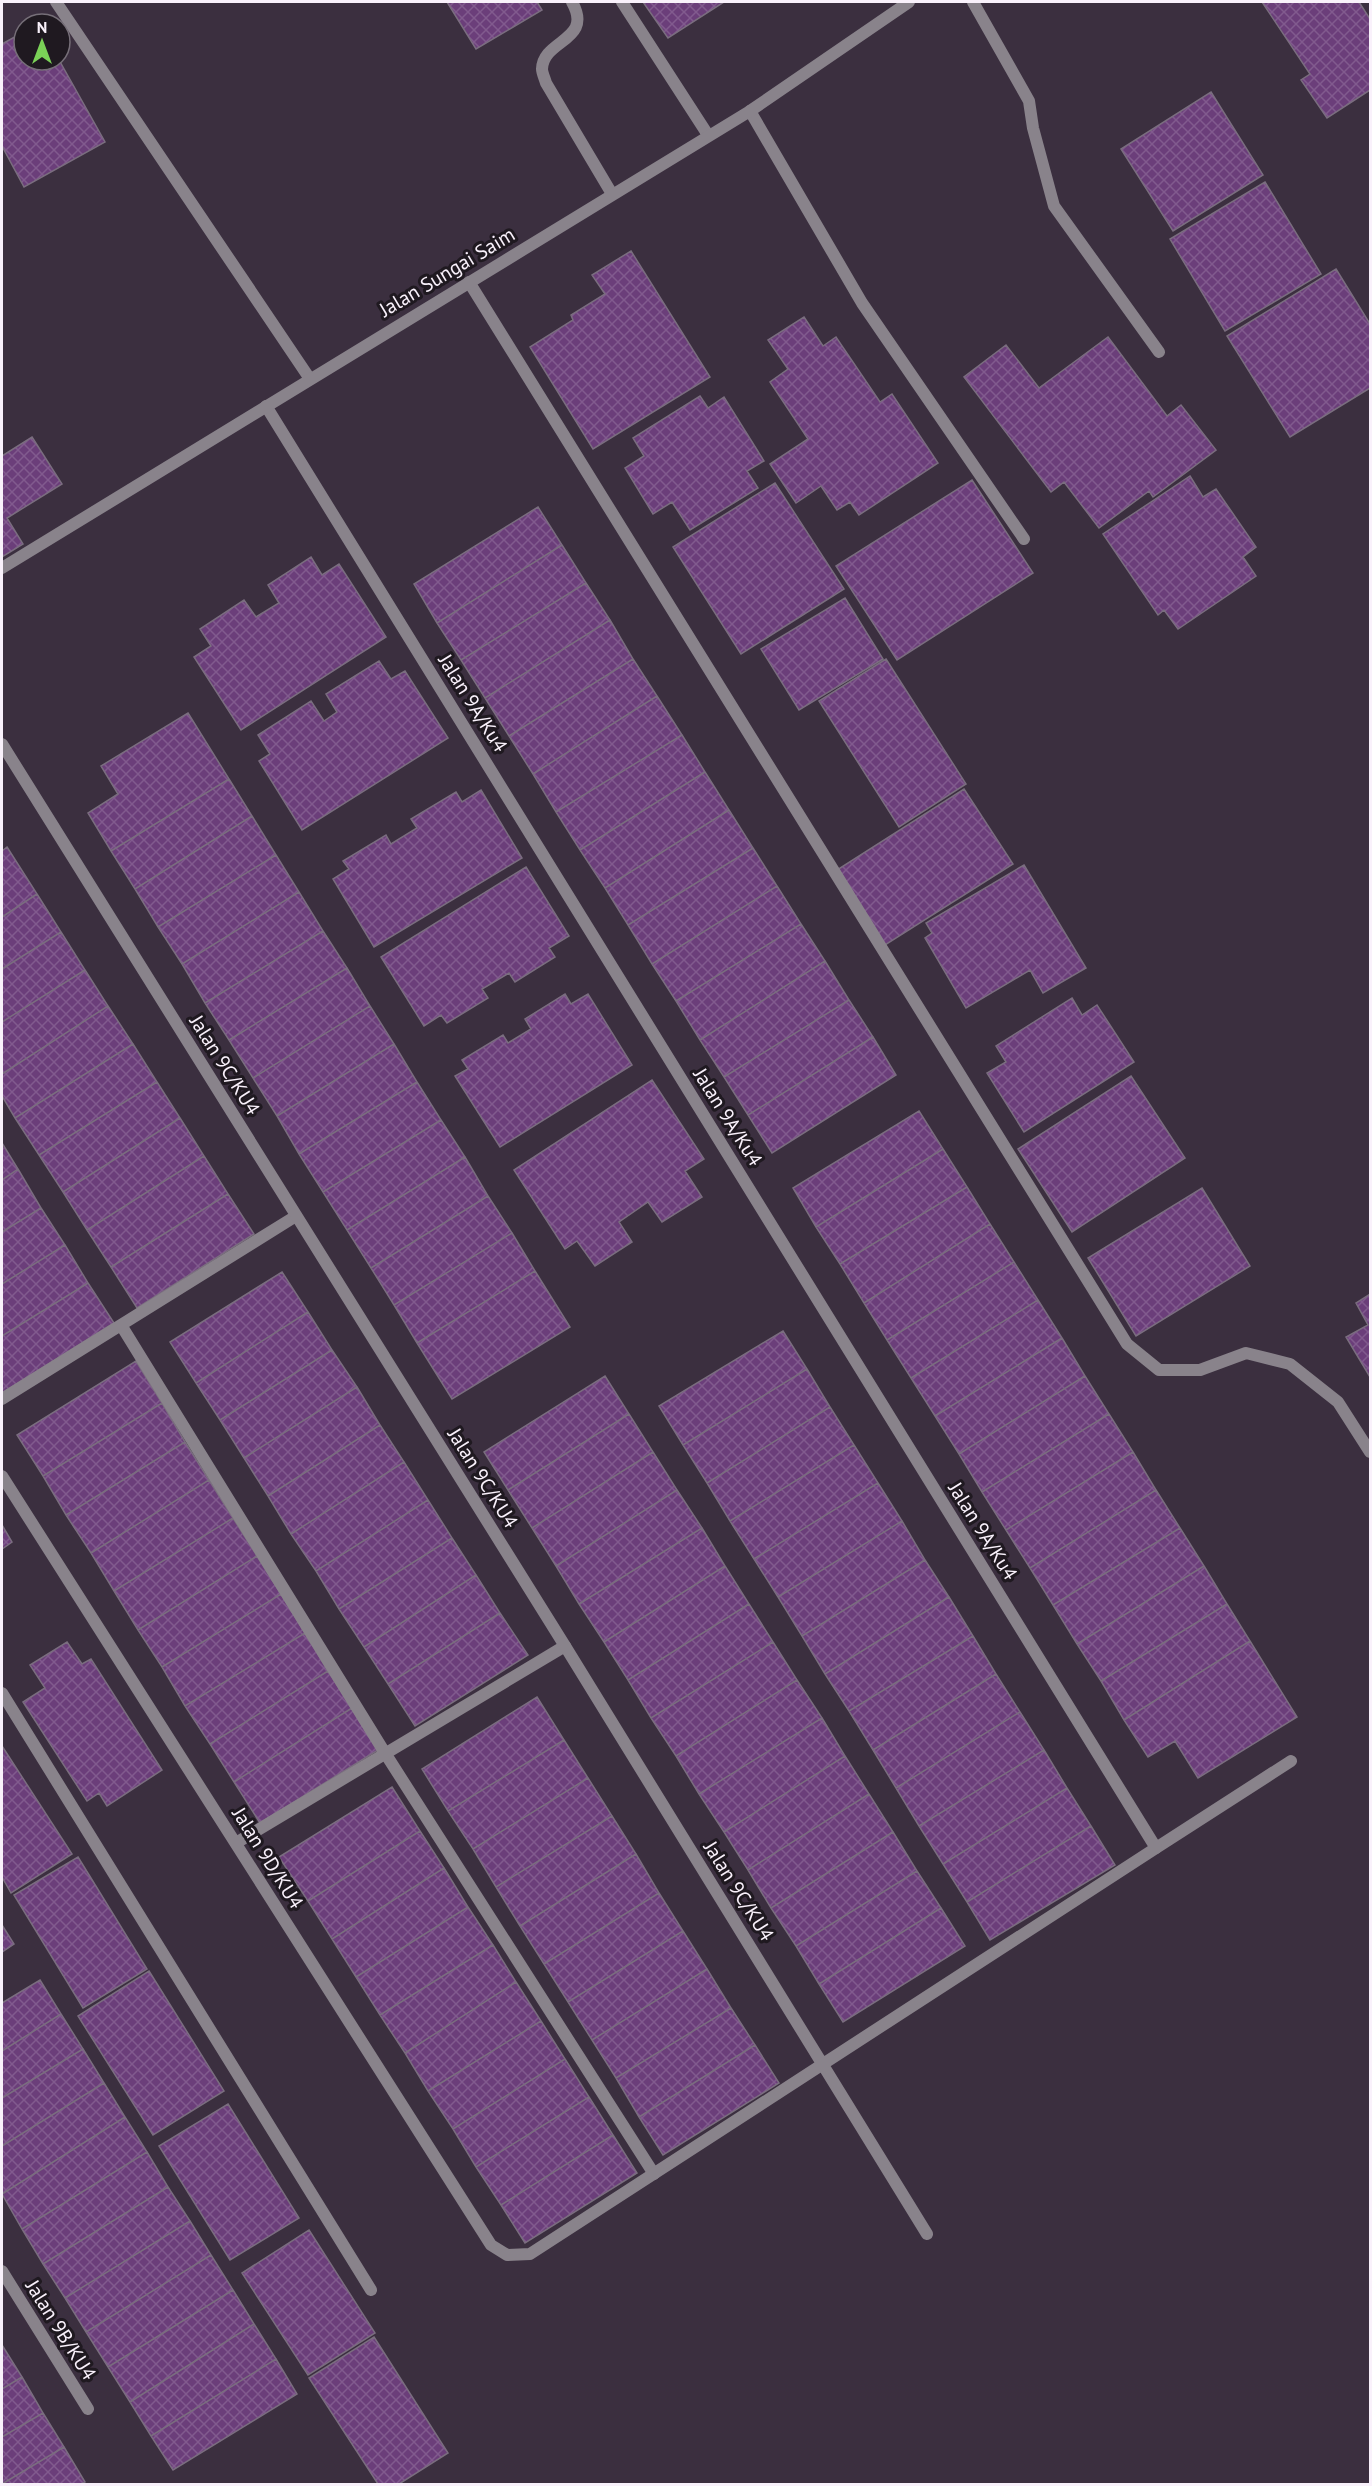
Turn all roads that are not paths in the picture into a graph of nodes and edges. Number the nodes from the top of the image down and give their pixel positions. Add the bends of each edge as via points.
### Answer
1 (56, 2) edge
2 (572, 2) edge
3 (622, 2) edge
4 (909, 2) edge
5 (973, 2) edge
6 (750, 111) junction
7 (708, 135) junction
8 (612, 194) junction
9 (469, 282) junction
10 (1159, 352) dead end
11 (310, 379) junction
12 (266, 406) junction
13 (1024, 539) dead end
14 (2, 568) edge
15 (2, 744) edge
16 (296, 1216) junction
17 (121, 1325) junction
18 (2, 1399) edge
19 (1371, 1452) edge
20 (2, 1476) edge
21 (565, 1646) junction
22 (2, 1693) edge
23 (385, 1753) junction
24 (1291, 1761) dead end
25 (236, 1843) junction
26 (1156, 1848) junction
27 (823, 2064) junction
28 (654, 2174) junction
29 (927, 2234) dead end
30 (2, 2271) edge
31 (371, 2290) dead end
32 (88, 2409) dead end

1 - 11 street
2 - 8 street via 578,18 574,32 546,55 542,69 546,83
3 - 7 street
4 - 6 street, Jalan Sungai Saim
5 - 10 street via 1029,101 1054,206
6 - 7 street, Jalan Sungai Saim
6 - 13 street via 862,303
7 - 8 street, Jalan Sungai Saim
8 - 9 street, Jalan Sungai Saim
9 - 11 street, Jalan Sungai Saim
9 - 19 street via 1127,1344 1159,1370 1200,1370 1246,1353 1290,1364 1338,1402
11 - 12 street, Jalan Sungai Saim
12 - 14 street, Jalan Sungai Saim
12 - 26 street, Jalan 9A/Ku4
15 - 16 street, Jalan 9C/KU4
16 - 17 street
16 - 21 street, Jalan 9C/KU4
17 - 18 street
17 - 23 street
20 - 25 street, Jalan 9D/KU4
21 - 23 street
21 - 27 street, Jalan 9C/KU4
22 - 31 street
23 - 25 street
23 - 28 street
24 - 26 street
25 - 28 street, Jalan 9D/KU4 via 490,2245 507,2255 530,2254
26 - 27 street
27 - 28 street
27 - 29 street, Jalan 9C/KU4
30 - 32 street, Jalan 9B/KU4

